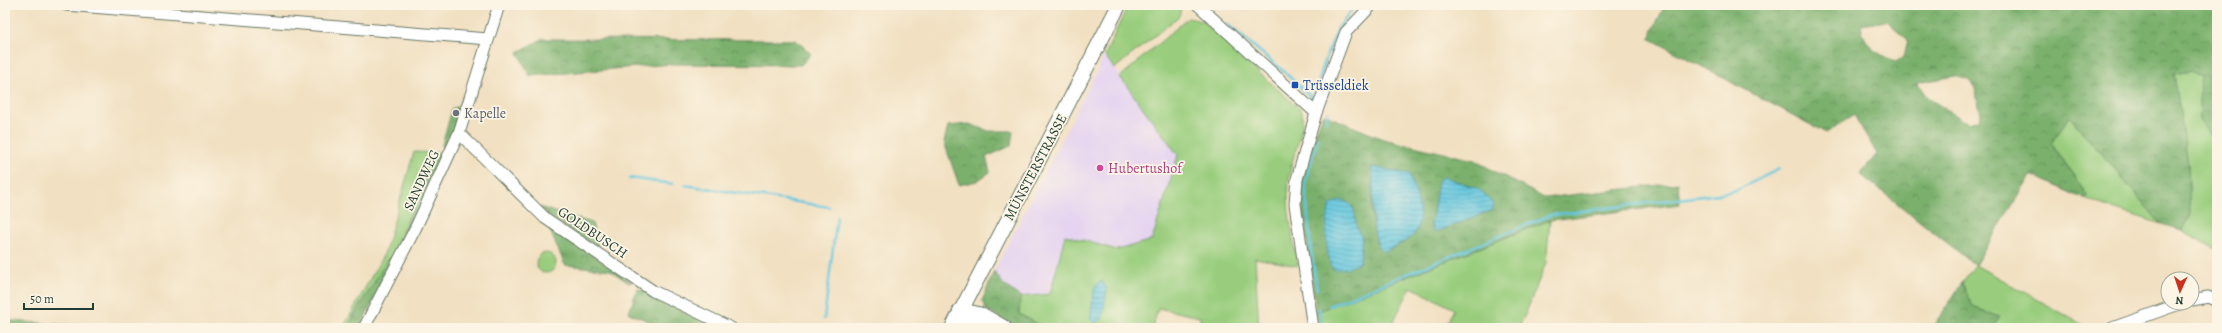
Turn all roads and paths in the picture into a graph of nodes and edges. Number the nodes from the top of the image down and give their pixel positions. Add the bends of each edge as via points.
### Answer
1 (66, 5) edge
2 (499, 5) edge
3 (1119, 5) edge
4 (1198, 5) edge
5 (1372, 5) edge
6 (488, 39) junction
7 (1316, 113) junction
8 (459, 133) junction
9 (2200, 298) edge
10 (2217, 301) edge
11 (961, 311) junction
12 (2160, 311) edge
13 (364, 328) edge
14 (731, 328) edge
15 (952, 328) edge
16 (974, 328) edge
17 (1003, 328) edge
18 (1314, 328) edge
19 (2112, 328) edge

1 - 6 street
2 - 6 street, SANDWEG
3 - 11 main road, MÜNSTERSTRASSE
4 - 7 street
5 - 7 street via 1346,32
6 - 8 street, SANDWEG
7 - 18 street via 1299,167 1295,204
8 - 13 street, SANDWEG via 416,227
8 - 14 street, GOLDBUSCH via 545,218 653,291
9 - 10 street via 2208,297
11 - 15 main road, MÜNSTERSTRASSE
11 - 16 highway
11 - 17 highway via 982,316
12 - 19 street

